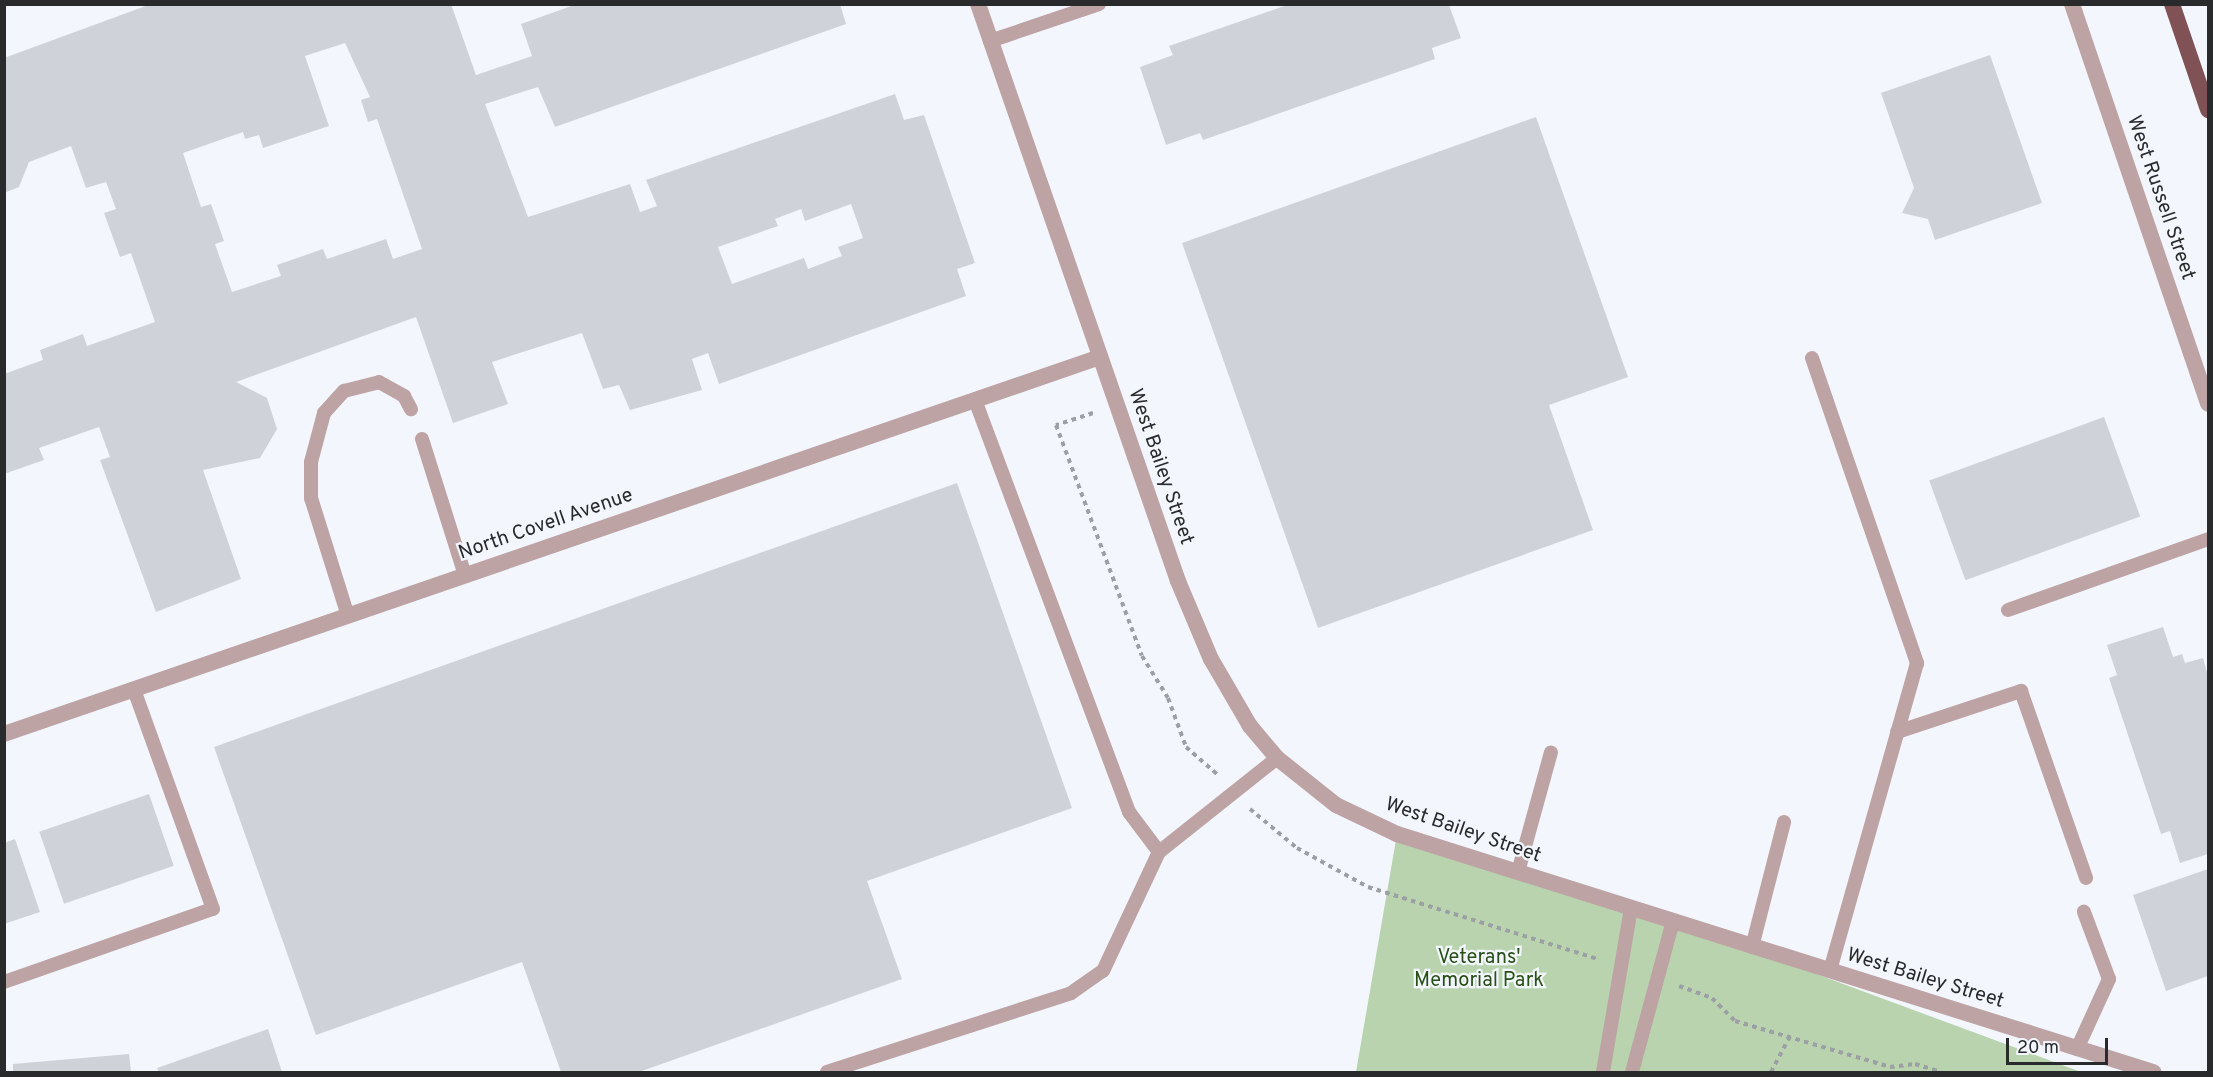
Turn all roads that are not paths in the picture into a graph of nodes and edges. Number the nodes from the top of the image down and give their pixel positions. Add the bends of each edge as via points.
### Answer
1 (978, 4) edge
2 (1099, 4) edge
3 (2072, 4) edge
4 (2172, 4) edge
5 (990, 41) junction
6 (2208, 110) edge
7 (1100, 357) junction
8 (1812, 358) dead end
9 (975, 400) junction
10 (2208, 404) edge
11 (411, 409) dead end
12 (422, 439) dead end
13 (2208, 539) edge
14 (465, 575) junction
15 (2008, 610) dead end
16 (348, 616) junction
17 (134, 689) junction
18 (1898, 732) junction
19 (4, 734) edge
20 (1551, 752) dead end
21 (1277, 758) junction
22 (1784, 822) dead end
23 (1159, 852) junction
24 (1518, 872) junction
25 (2086, 878) dead end
26 (1631, 908) junction
27 (2084, 912) dead end
28 (1673, 921) junction
29 (1752, 946) junction
30 (1830, 971) junction
31 (4, 982) edge
32 (2077, 1049) junction
33 (827, 1072) edge
34 (1603, 1072) edge
35 (1632, 1072) edge
36 (2152, 1072) edge

1 - 5 street, West Bailey Street
2 - 5 lane
3 - 10 street, West Russell Street
4 - 6 highway
5 - 7 street, West Bailey Street
7 - 9 street, North Covell Avenue
7 - 21 street, West Bailey Street via 1164,546 1203,641 1250,726
8 - 18 lane via 1917,663
9 - 14 street, North Covell Avenue
9 - 23 lane via 1129,812
11 - 16 lane via 404,396 379,382 344,391 324,413 311,462 310,498
12 - 14 lane
13 - 15 lane
14 - 16 street, North Covell Avenue
16 - 17 street, North Covell Avenue
17 - 19 street, North Covell Avenue
17 - 31 lane via 213,909
18 - 25 lane via 2020,691
18 - 30 lane
20 - 24 lane
21 - 23 lane
21 - 24 street, West Bailey Street via 1346,810 1397,834
22 - 29 lane
23 - 33 lane via 1103,971 1071,993
24 - 26 street, West Bailey Street
26 - 28 street, West Bailey Street
26 - 34 lane
27 - 32 lane via 2109,979
28 - 29 street, West Bailey Street
28 - 35 lane
29 - 30 street, West Bailey Street
30 - 32 street, West Bailey Street
32 - 36 street, West Bailey Street

